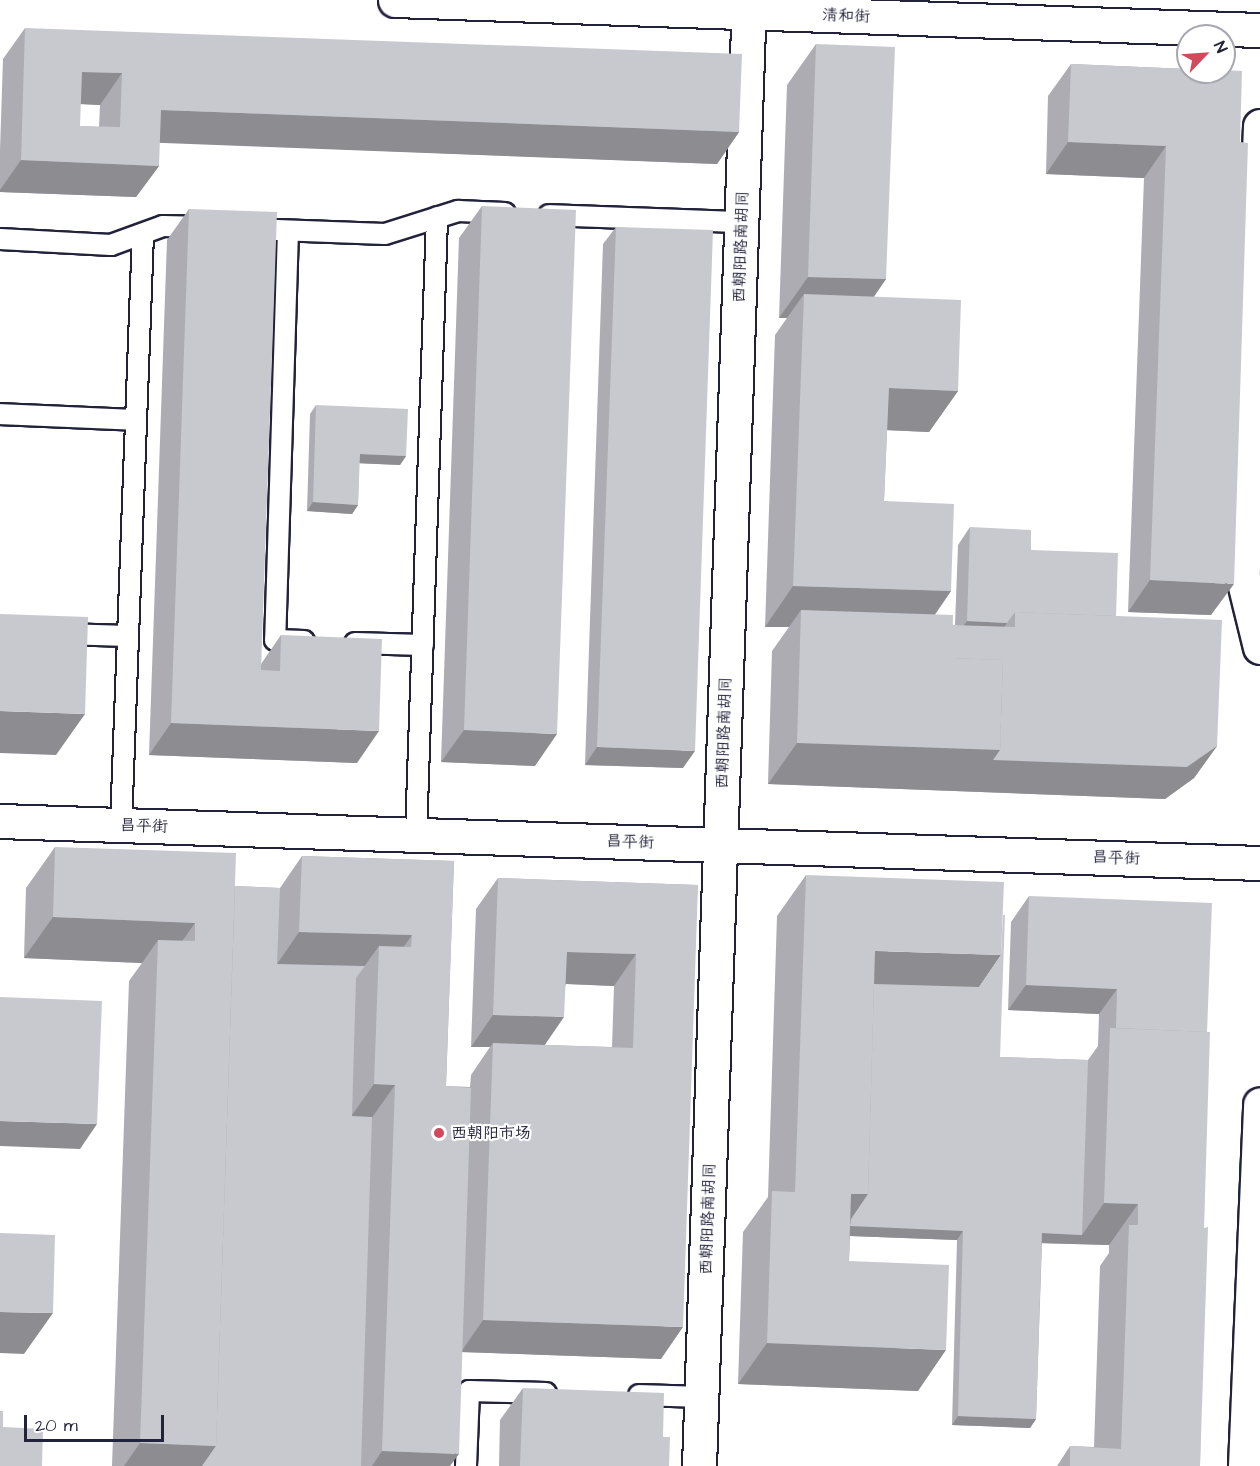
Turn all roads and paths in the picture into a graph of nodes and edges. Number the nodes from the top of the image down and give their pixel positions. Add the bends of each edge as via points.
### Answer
1 (395, 0) edge
2 (749, 6) edge
3 (1260, 30) edge
4 (1260, 126) edge
5 (438, 217) junction
6 (741, 222) junction
7 (288, 231) junction
8 (143, 234) junction
9 (0, 239) edge
10 (0, 414) edge
11 (136, 420) junction
12 (47, 633) edge
13 (128, 636) junction
14 (423, 645) junction
15 (1260, 647) edge
16 (0, 821) edge
17 (121, 825) junction
18 (416, 835) junction
19 (721, 845) junction
20 (1260, 863) edge
21 (1260, 1104) edge
22 (562, 1393) edge
23 (620, 1395) edge
24 (702, 1397) junction
25 (466, 1466) edge
26 (699, 1466) edge
27 (1245, 1466) edge

1 - 2 street, 清和街
2 - 3 street, 清和街
2 - 6 street, 西朝阳路南胡同
4 - 15 street via 1243,578
5 - 6 lane via 458,211
5 - 7 lane via 385,234
5 - 14 lane
6 - 19 street, 西朝阳路南胡同
7 - 8 lane via 163,226
7 - 14 lane via 275,640
8 - 9 lane via 111,245
8 - 11 lane
10 - 11 lane
11 - 13 lane
12 - 13 lane
13 - 17 lane
14 - 18 lane
16 - 17 street, 昌平街
17 - 18 street, 昌平街
18 - 19 street, 昌平街
19 - 20 street, 昌平街
19 - 24 street, 西朝阳路南胡同
21 - 27 street
22 - 25 lane via 469,1390
23 - 24 lane
24 - 26 street, 西朝阳路南胡同

